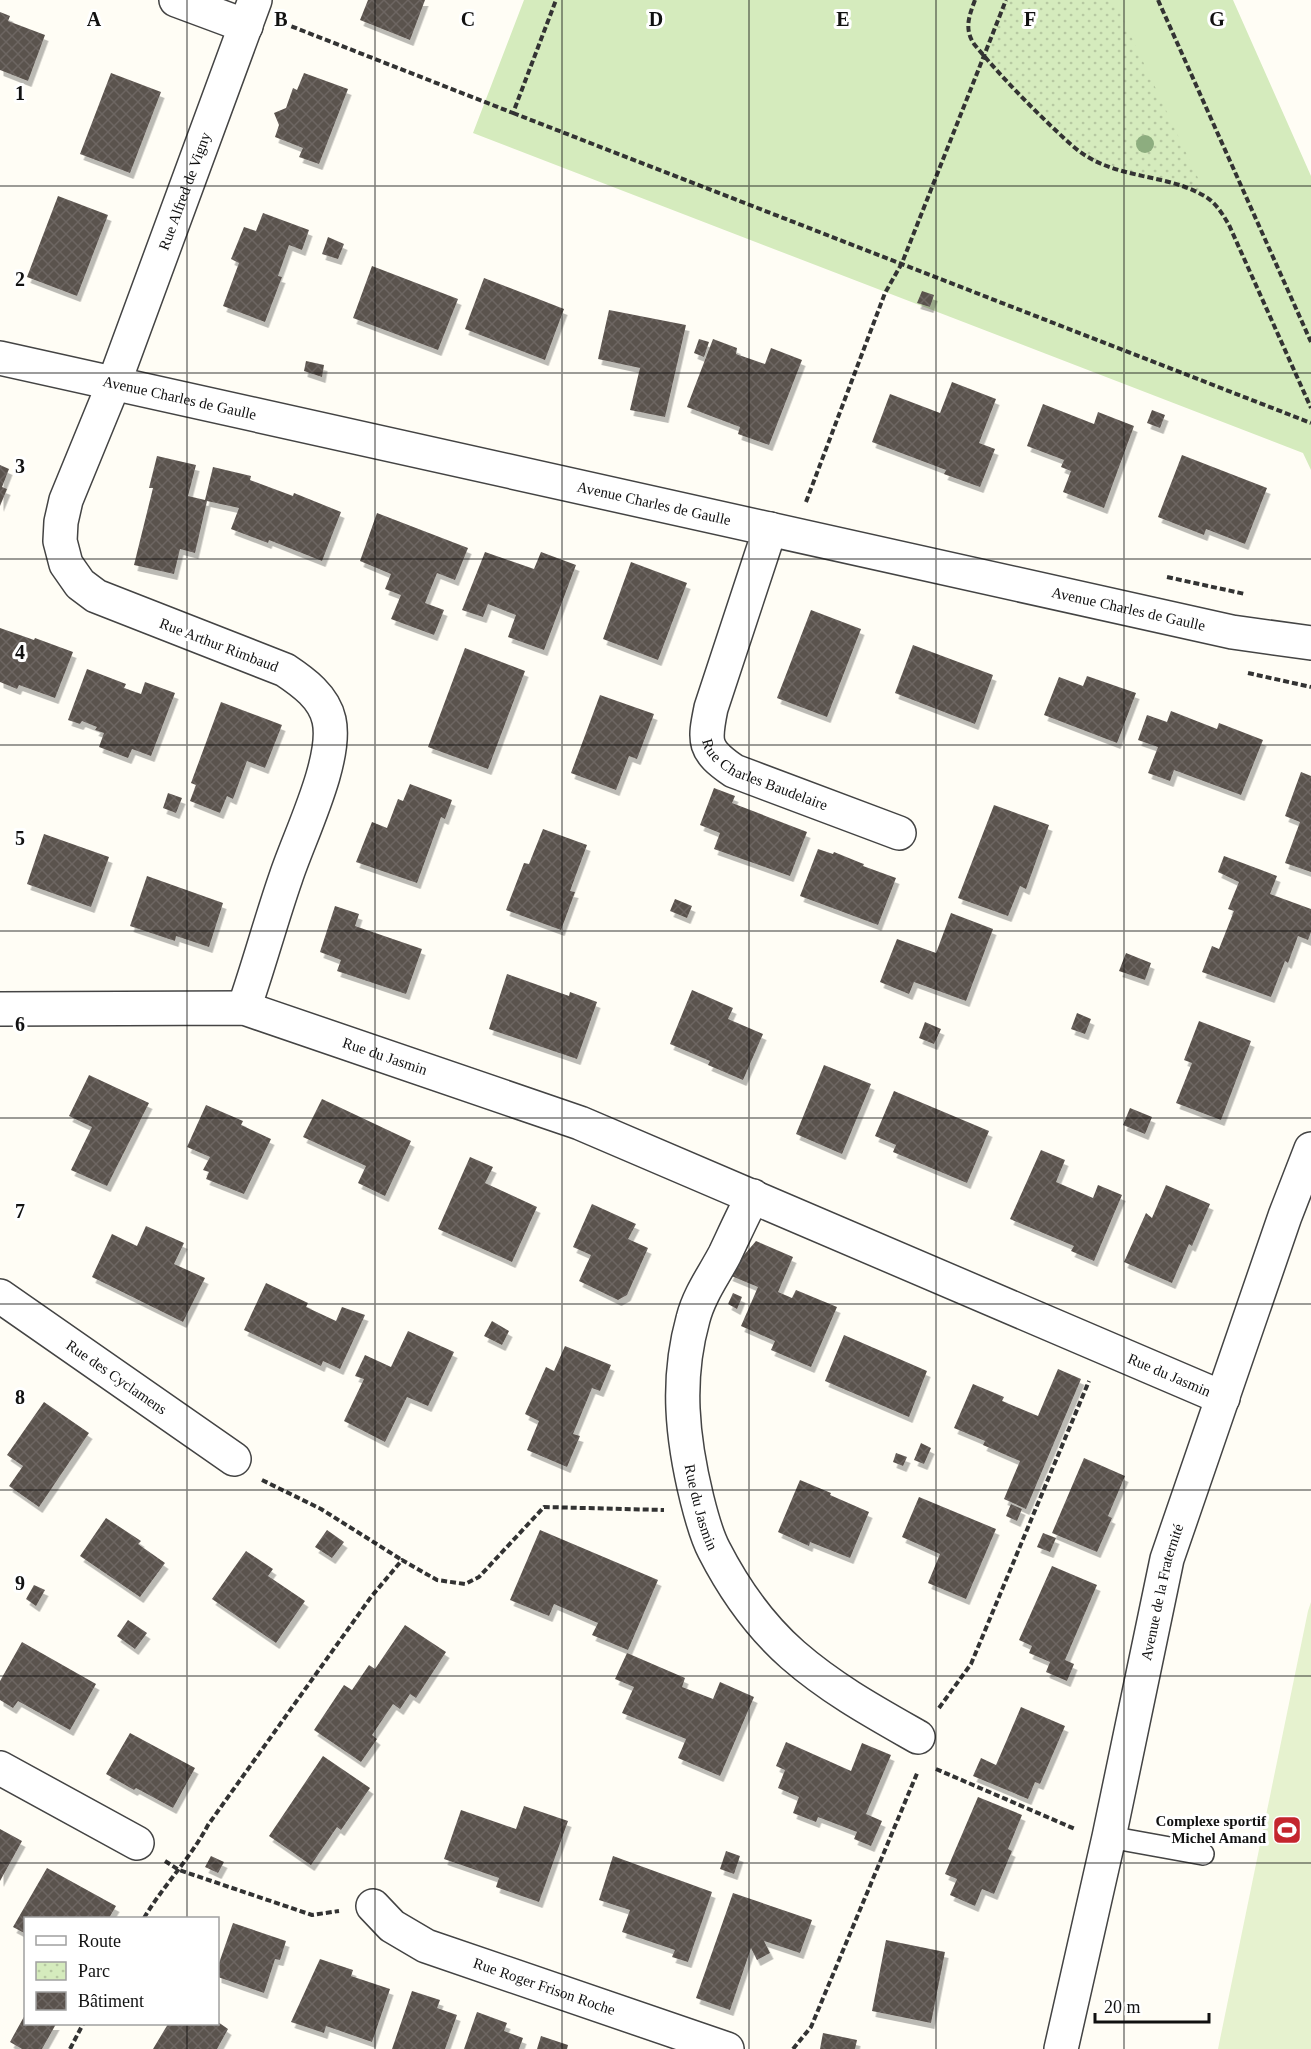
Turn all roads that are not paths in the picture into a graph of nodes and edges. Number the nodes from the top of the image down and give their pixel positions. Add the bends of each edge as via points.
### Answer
1 (176, 0) edge
2 (251, 12) edge
3 (0, 358) edge
4 (114, 383) junction
5 (783, 532) junction
6 (1311, 643) edge
7 (899, 833) dead end
8 (244, 1008) junction
9 (0, 1009) edge
10 (1311, 1149) edge
11 (753, 1196) junction
12 (0, 1296) edge
13 (1222, 1398) junction
14 (234, 1459) road end
15 (920, 1750) road end
16 (0, 1768) edge
17 (1109, 1837) junction
18 (137, 1842) dead end
19 (1203, 1854) dead end
20 (373, 1906) road end
21 (727, 2049) edge
22 (1061, 2049) edge

1 - 2 street
2 - 4 street, Rue Alfred de Vigny
3 - 4 street, Avenue Charles de Gaulle
4 - 5 street, Avenue Charles de Gaulle
4 - 8 street, Rue Arthur Rimbaud via 66,500 60,541 66,564 80,584 96,597 285,670 307,685 329,717 329,754 323,777
5 - 6 street, Avenue Charles de Gaulle via 1232,632
5 - 7 street, Rue Charles Baudelaire via 711,708 707,746 734,771
8 - 9 street, Rue du Jasmin
8 - 11 street, Rue du Jasmin via 580,1123
10 - 13 street, Avenue de la Fraternité
11 - 13 street, Rue du Jasmin
11 - 15 street, Rue du Jasmin via 693,1317 683,1361 682,1418 701,1514 712,1549 746,1604 792,1654
12 - 14 street, Rue des Cyclamens
13 - 17 street, Avenue de la Fraternité via 1167,1559
16 - 18 street
17 - 19 lane
17 - 22 street, Avenue de la Fraternité
20 - 21 street, Rue Roger Frison Roche via 392,1926 426,1946

